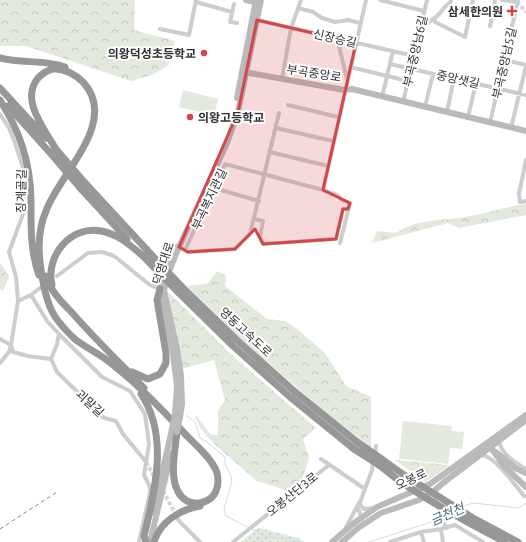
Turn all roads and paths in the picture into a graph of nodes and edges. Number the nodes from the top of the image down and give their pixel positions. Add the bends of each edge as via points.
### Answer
1 (246, 0) edge
2 (301, 0) edge
3 (366, 0) edge
4 (380, 0) edge
5 (427, 0) edge
6 (451, 0) edge
7 (473, 0) edge
8 (495, 0) edge
9 (502, 0) edge
10 (196, 1) edge
11 (257, 1) edge
12 (517, 1) edge
13 (234, 4) dead end
14 (298, 8) junction
15 (424, 11) junction
16 (232, 12) junction
17 (433, 19) junction
18 (257, 20) junction
19 (360, 23) junction
20 (237, 24) dead end
21 (490, 26) dead end
22 (421, 27) junction
23 (291, 28) junction
24 (160, 29) dead end
25 (337, 38) junction
26 (356, 42) junction
27 (393, 51) junction
28 (414, 56) junction
29 (0, 58) edge
30 (504, 60) junction
31 (390, 64) junction
32 (526, 66) edge
33 (350, 67) junction
34 (411, 68) junction
35 (244, 72) junction
36 (433, 74) junction
37 (387, 76) junction
38 (454, 78) junction
39 (282, 79) junction
40 (347, 79) junction
41 (408, 81) junction
42 (476, 84) junction
43 (0, 88) edge
44 (498, 88) junction
45 (344, 90) junction
46 (520, 94) junction
47 (526, 95) edge
48 (382, 96) junction
49 (0, 97) edge
50 (0, 100) edge
51 (403, 102) junction
52 (288, 105) dead end
53 (425, 107) junction
54 (447, 112) junction
55 (279, 113) dead end
56 (0, 114) edge
57 (338, 117) junction
58 (468, 117) junction
59 (490, 123) junction
60 (276, 128) junction
61 (512, 128) junction
62 (526, 131) edge
63 (333, 141) junction
64 (54, 152) junction
65 (270, 152) junction
66 (526, 160) edge
67 (328, 166) junction
68 (265, 174) junction
69 (524, 182) edge
70 (214, 188) junction
71 (323, 190) junction
72 (259, 201) junction
73 (526, 201) edge
74 (348, 209) junction
75 (254, 219) junction
76 (340, 243) dead end
77 (177, 246) junction
78 (185, 250) junction
79 (145, 253) junction
80 (57, 276) dead end
81 (40, 288) dead end
82 (162, 290) junction
83 (54, 293) junction
84 (46, 295) junction
85 (31, 296) junction
86 (18, 301) junction
87 (59, 334) junction
88 (0, 339) edge
89 (11, 345) junction
90 (51, 359) junction
91 (0, 363) edge
92 (127, 370) junction
93 (134, 384) junction
94 (526, 415) edge
95 (526, 420) edge
96 (174, 430) junction
97 (499, 440) junction
98 (489, 445) junction
99 (376, 446) dead end
100 (480, 455) junction
101 (321, 459) dead end
102 (146, 462) junction
103 (381, 463) junction
104 (505, 463) junction
105 (329, 465) junction
106 (526, 469) edge
107 (526, 486) edge
108 (365, 489) junction
109 (433, 492) junction
110 (526, 496) edge
111 (359, 503) junction
112 (377, 507) junction
113 (363, 520) junction
114 (179, 521) tunnel mouth
115 (443, 528) junction
116 (421, 532) junction
117 (345, 535) junction
118 (405, 537) junction
119 (139, 542) edge
120 (146, 542) edge
121 (150, 542) edge
122 (154, 542) edge
123 (200, 542) edge
124 (233, 542) edge
125 (332, 542) edge
126 (342, 542) edge
127 (390, 542) edge
128 (406, 542) edge
129 (424, 542) edge
130 (444, 542) edge
131 (483, 542) edge
132 (504, 542) edge
133 (518, 542) edge

1 - 11 street
2 - 14 street
3 - 19 street
4 - 15 street
5 - 15 street, 부곡중앙남6길
6 - 17 street
7 - 17 street via 465,37
8 - 21 street
9 - 12 street
10 - 16 street
10 - 24 street via 189,35
11 - 18 street, 덕영대로
11 - 35 street, 덕영대로
12 - 30 street, 부곡중앙남5길
13 - 16 street
14 - 19 street via 335,22 348,20
14 - 23 street
15 - 22 street, 부곡중앙남6길
16 - 20 street via 230,22
17 - 22 street
18 - 23 street, 신장승길
18 - 35 street, 덕영대로
19 - 26 street
22 - 28 street, 부곡중앙남6길
23 - 25 street, 신장승길
23 - 39 street
25 - 26 street, 신장승길
25 - 40 street
26 - 27 street, 신장승길
26 - 33 street
27 - 28 street, 신장승길
27 - 31 street
28 - 34 street, 부곡중앙남6길
29 - 83 highway via 64,66 85,80 98,102 96,128 49,211 44,228 41,244 43,264 48,284
30 - 32 street
30 - 44 street, 부곡중앙남5길
31 - 34 street, 중앙샛길
31 - 37 street
32 - 46 street
33 - 37 street
33 - 40 street
34 - 36 street, 중앙샛길
34 - 41 street, 부곡중앙남6길
35 - 39 street, 부곡중앙로
35 - 77 street, 덕영대로 via 238,112 227,143
36 - 38 street, 중앙샛길
36 - 53 street
37 - 41 street
37 - 48 street
38 - 42 street, 중앙샛길
38 - 54 street
39 - 45 street, 부곡중앙로
40 - 45 street
41 - 51 street, 부곡중앙남6길
42 - 44 street, 중앙샛길
42 - 58 street
43 - 64 highway, 영동고속도로
44 - 46 street, 중앙샛길
44 - 59 street, 부곡중앙남5길
45 - 48 street, 부곡중앙로 via 352,89
45 - 57 street
46 - 47 street, 중앙샛길
46 - 61 street
48 - 51 street, 부곡중앙로
49 - 64 highway, 영동고속도로
50 - 84 highway via 17,130 26,157 30,180 30,218 35,266
51 - 53 street, 부곡중앙로
52 - 57 street
53 - 54 street, 부곡중앙로
54 - 58 street, 부곡중앙로
55 - 60 street
56 - 86 street, 징계골길 via 9,128 24,171 23,214 9,252 16,277
57 - 63 street
58 - 59 street, 부곡중앙로
59 - 61 street, 부곡중앙로
60 - 63 street
60 - 65 street
61 - 62 street, 부곡중앙로
63 - 67 street
64 - 79 highway, 영동고속도로, bridge
64 - 84 highway via 31,99 32,88 38,79 53,69 74,74 83,82 90,91 96,115 88,137 46,210 38,244
65 - 67 street
65 - 68 street
66 - 69 street
67 - 71 street
68 - 70 street, 부곡복지관길 via 225,164
68 - 71 street
68 - 72 street
69 - 73 street via 519,194 520,202
70 - 72 street
70 - 78 street, 부곡복지관길
71 - 74 street via 350,203
72 - 75 street
74 - 75 street via 343,210 336,239 263,244 260,237 263,221
74 - 76 street
75 - 78 street via 250,234 235,249 188,252
77 - 78 street
77 - 82 street, 덕영대로 via 164,273
79 - 83 highway via 121,238 100,231 86,231 73,235 57,252 53,264 51,282
79 - 103 highway, 영동고속도로, bridge via 233,346 290,397
80 - 82 street via 88,253 102,252 114,256 150,285
81 - 85 street
82 - 92 highway via 157,300 166,353 164,369 160,374 148,379
82 - 96 street, 덕영대로, bridge via 181,376 182,404
83 - 92 highway
84 - 93 highway via 54,315 75,339 113,364
85 - 86 street
85 - 87 street
86 - 89 street, 징계골길
87 - 90 street
87 - 102 street via 102,377 130,391 145,414 149,444
88 - 89 street
89 - 90 street via 13,352
89 - 91 street, 징계골길
90 - 102 street, 괴말길 via 57,372 104,418 116,421 123,434
92 - 122 highway via 205,450 219,470 222,480 220,489 211,502 188,509 164,523
93 - 96 highway via 212,464 218,480 217,488 209,500 189,502 175,486
93 - 120 highway via 148,404 156,437 156,483 144,536
94 - 98 street
95 - 97 street
96 - 120 street, 덕영대로
96 - 121 street, 덕영대로
97 - 98 street
97 - 106 street via 505,453
98 - 100 street, 오봉로
98 - 104 street
98 - 112 street, 오봉로 via 430,484
99 - 108 street via 372,470
100 - 109 street, 오봉로
100 - 110 street via 486,455 493,460
101 - 105 street, 오봉산단3로
102 - 119 street via 144,474 150,492
103 - 132 highway, 영동고속도로, bridge via 398,480 422,496
103 - 133 highway, 영동고속도로, bridge
104 - 106 street
104 - 107 street
105 - 108 street, 오봉산단3로
105 - 124 street, 오봉산단3로
108 - 111 street
109 - 113 street, 오봉로 via 414,503
109 - 115 street
111 - 112 street via 364,509
111 - 113 street
111 - 117 street
112 - 113 street, 오봉로
113 - 117 street, 오봉로
114 - 123 street
115 - 116 street
115 - 130 street
115 - 131 street via 455,525
116 - 118 street
116 - 129 street
117 - 125 street
117 - 126 street
118 - 127 street
118 - 128 street

